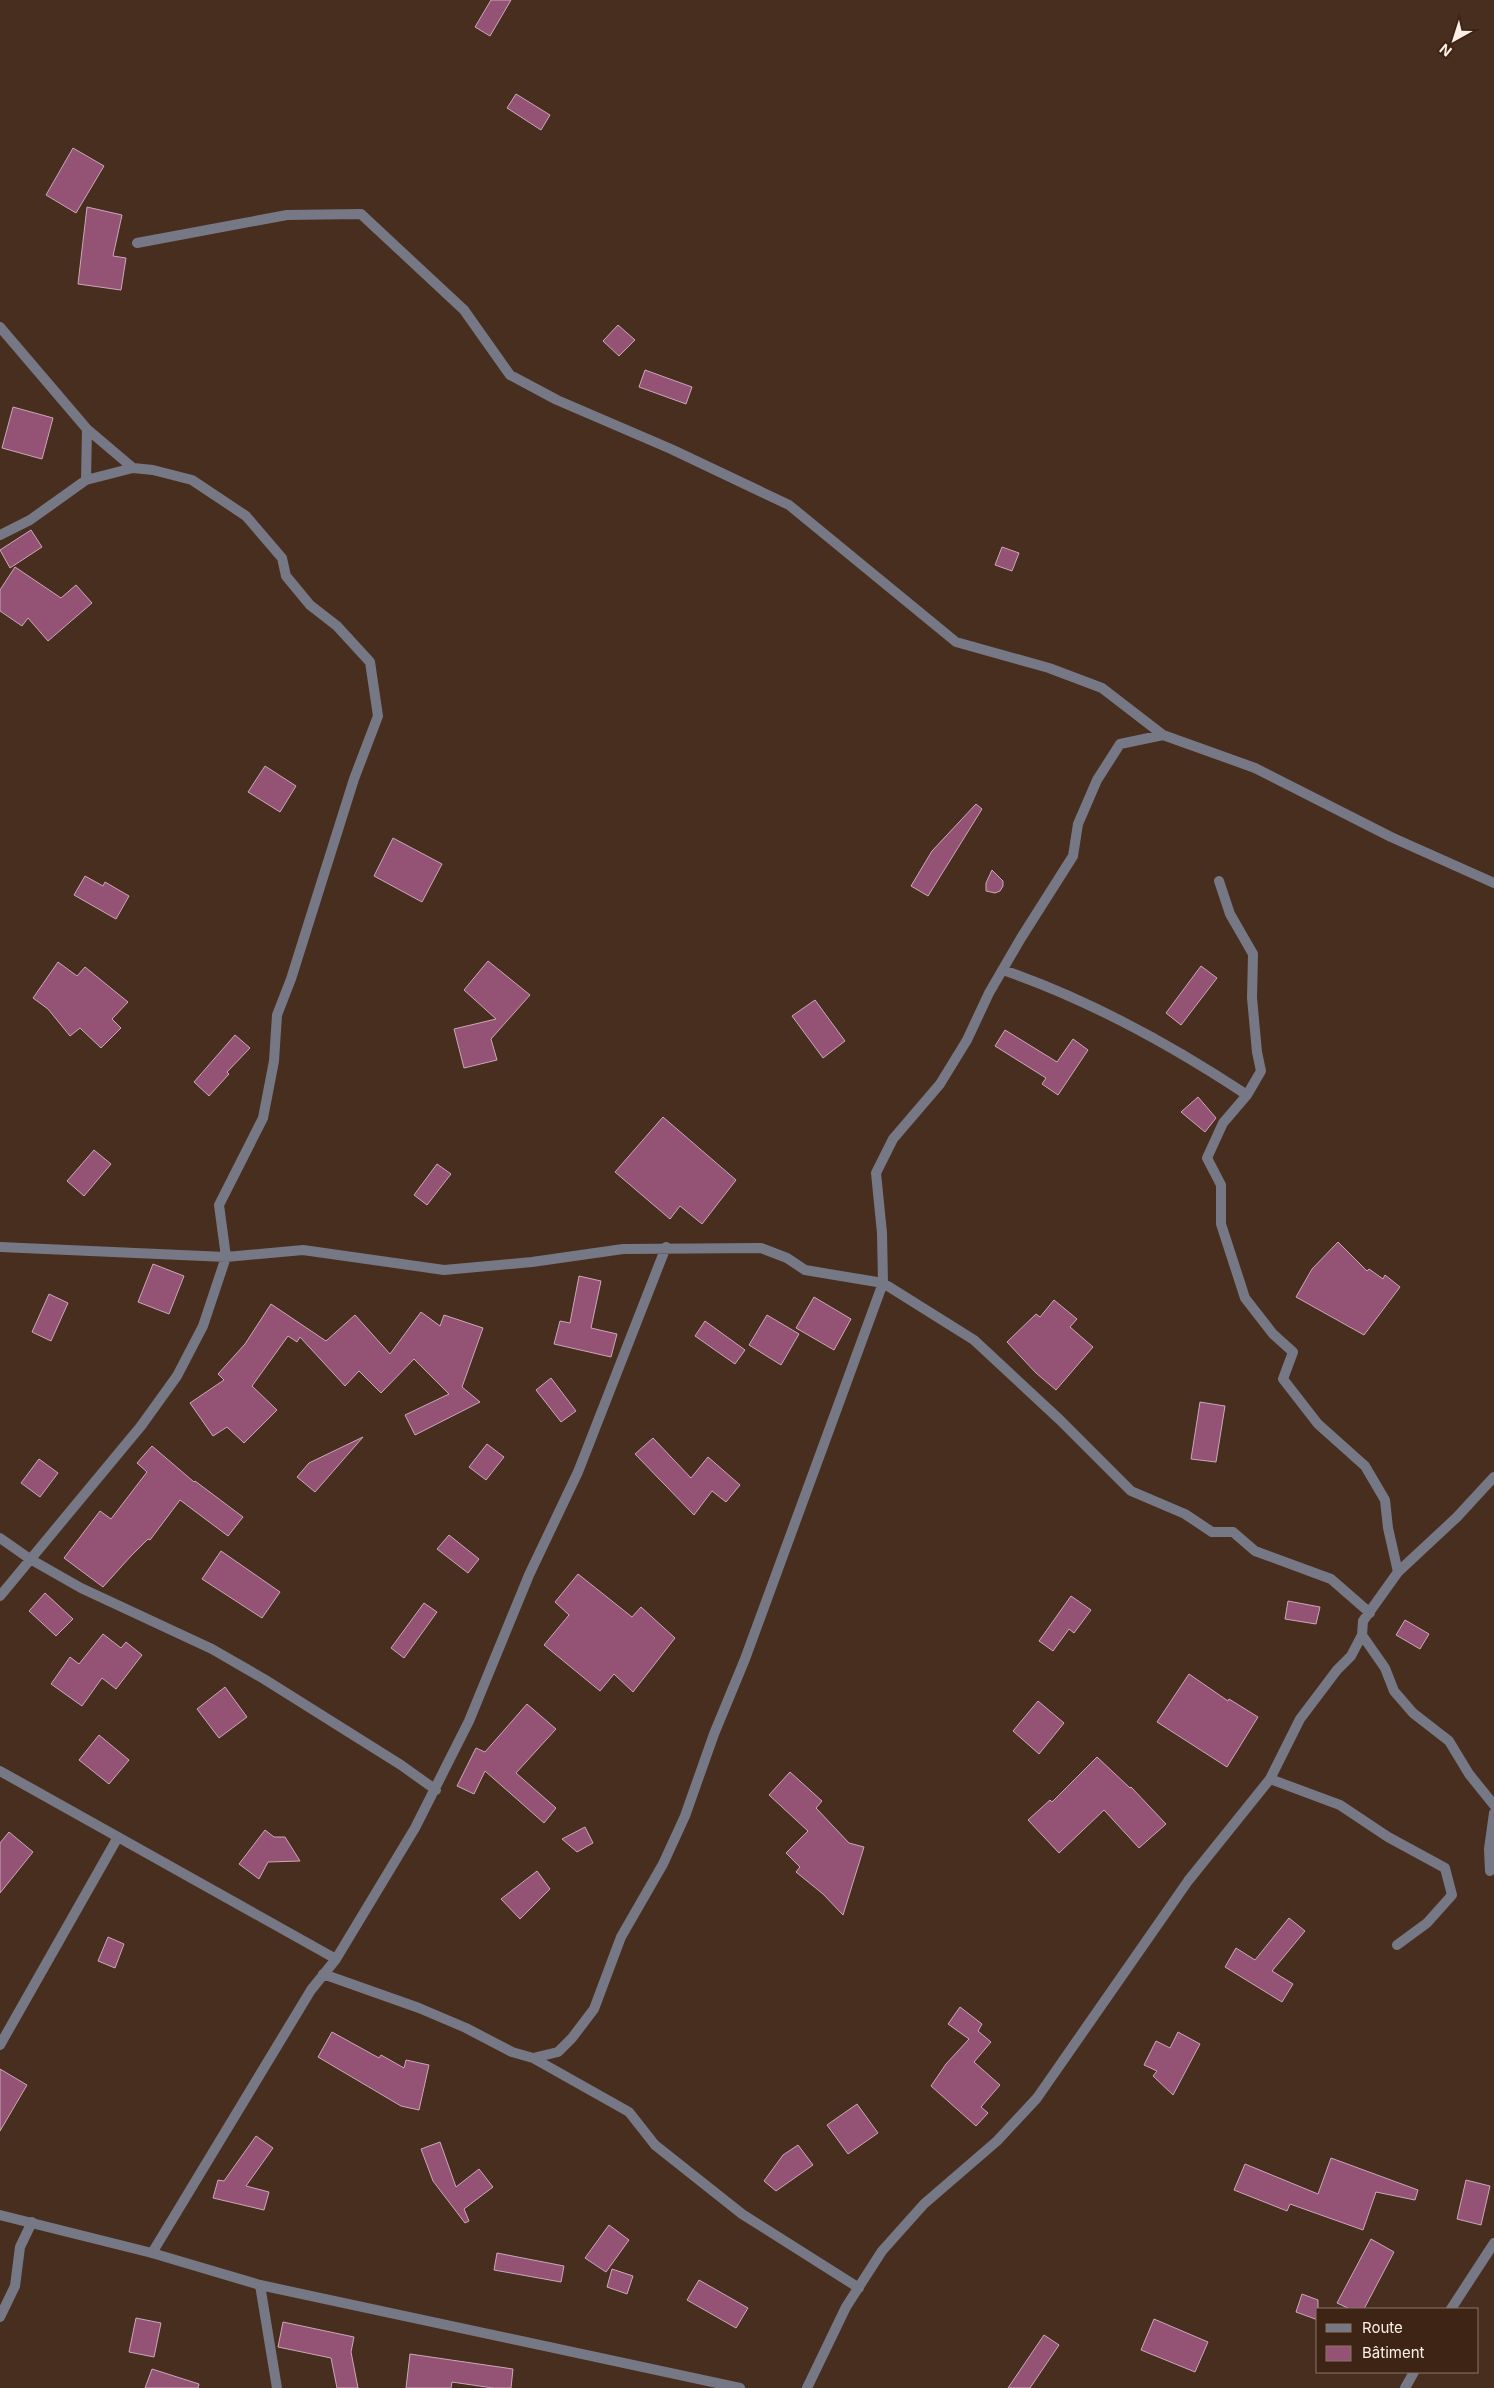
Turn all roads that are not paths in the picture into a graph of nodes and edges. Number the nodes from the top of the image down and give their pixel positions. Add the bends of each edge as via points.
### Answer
1 (138, 243) dead end
2 (0, 327) edge
3 (87, 429) junction
4 (134, 468) junction
5 (86, 480) junction
6 (0, 535) edge
7 (1163, 735) junction
8 (1219, 881) dead end
9 (1494, 883) edge
10 (1003, 970) junction
11 (1247, 1095) junction
12 (0, 1247) edge
13 (666, 1247) junction
14 (226, 1258) junction
15 (883, 1283) junction
16 (1494, 1477) edge
17 (0, 1538) edge
18 (30, 1559) junction
19 (1398, 1572) junction
20 (0, 1596) edge
21 (1370, 1613) junction
22 (1362, 1635) junction
23 (0, 1771) edge
24 (1270, 1779) junction
25 (436, 1790) junction
26 (1494, 1805) edge
27 (1494, 1813) edge
28 (118, 1837) junction
29 (1490, 1871) dead end
30 (1397, 1945) dead end
31 (336, 1959) junction
32 (324, 1974) junction
33 (0, 2045) edge
34 (533, 2058) junction
35 (0, 2215) edge
36 (32, 2222) junction
37 (1494, 2243) edge
38 (152, 2253) junction
39 (260, 2285) junction
40 (858, 2288) junction
41 (1452, 2308) edge
42 (0, 2317) edge
43 (1413, 2373) edge
44 (716, 2385) edge
45 (277, 2388) edge
46 (740, 2388) edge
47 (807, 2388) edge
48 (1405, 2388) edge

1 - 7 street via 287,215 361,214 464,310 510,375 557,400 789,505 956,642 1049,668 1102,688
2 - 3 street
3 - 4 street
3 - 5 street
4 - 5 street
4 - 14 street via 192,480 246,516 282,558 286,576 292,584 370,662 378,716 354,779 277,1015 274,1061 263,1118 219,1205
5 - 6 street via 30,520
7 - 9 street via 1256,768 1391,837
7 - 10 street via 1120,744 1097,780 1078,824 1073,856
8 - 11 street via 1230,914 1253,954 1252,998 1261,1071
10 - 11 street via 1051,987 1115,1016
10 - 15 street via 945,1076 893,1139 876,1174
11 - 19 street via 1223,1123 1207,1158 1221,1185 1220,1224 1245,1298 1273,1334 1293,1352 1283,1379 1318,1424 1365,1466 1385,1500
12 - 14 street
13 - 14 street via 444,1270 303,1250
13 - 15 street via 761,1248 787,1258 805,1270
13 - 25 street via 578,1472 529,1575 470,1721
14 - 18 street via 204,1326 176,1376 140,1426
15 - 21 street via 974,1340 1130,1490 1185,1514 1212,1532 1233,1532 1255,1551 1331,1579
15 - 34 street via 746,1659 714,1734 685,1816 663,1864 621,1937 594,2009 558,2052
16 - 19 street
17 - 18 street
18 - 20 street
18 - 25 street via 81,1588 212,1649 368,1744
19 - 21 street
21 - 22 street via 1363,1621
22 - 24 street via 1351,1656 1300,1719
22 - 26 street via 1384,1668 1394,1691 1412,1713 1448,1741
23 - 28 street
24 - 30 street via 1340,1805 1445,1868 1452,1894 1427,1923
24 - 40 street via 1188,1881 1037,2098 997,2141 924,2204 882,2251
25 - 31 street
27 - 29 street via 1489,1849
28 - 31 street
28 - 33 street
31 - 32 street
32 - 34 street via 419,2008 512,2052
32 - 38 street via 311,1990
34 - 40 street via 629,2112 655,2146 742,2214
35 - 36 street
36 - 38 street
36 - 42 street via 20,2247 15,2286
37 - 41 street
38 - 39 street
39 - 44 street
39 - 45 street
40 - 47 street
43 - 48 street
44 - 46 street

